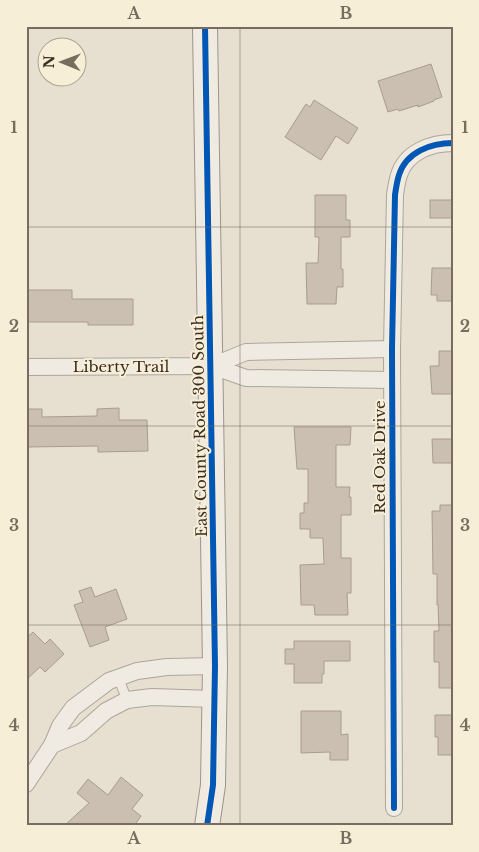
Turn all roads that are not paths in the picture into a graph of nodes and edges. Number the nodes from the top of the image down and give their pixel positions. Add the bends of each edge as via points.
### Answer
1 (205, 26) edge
2 (453, 143) edge
3 (392, 349) junction
4 (212, 366) junction
5 (26, 367) edge
6 (392, 380) junction
7 (215, 666) junction
8 (118, 677) junction
9 (214, 699) junction
10 (127, 700) junction
11 (52, 745) junction
12 (26, 784) edge
13 (213, 785) junction
14 (394, 808) dead end
15 (207, 826) edge
16 (222, 826) edge

1 - 4 street, East County Road 300 South
2 - 3 street, Red Oak Drive via 424,148 409,159 399,174 395,195
3 - 4 street, Liberty Trail via 246,352
3 - 6 street, Red Oak Drive
4 - 5 street, Liberty Trail
4 - 6 street via 246,378
4 - 7 street, East County Road 300 South
6 - 14 street, Red Oak Drive
7 - 8 street via 167,667
7 - 9 street, East County Road 300 South
8 - 10 lane
8 - 11 street via 73,708
9 - 10 street via 152,697
9 - 13 street, East County Road 300 South
10 - 11 street via 106,711 81,733
11 - 12 street
13 - 15 street, East County Road 300 South
13 - 16 street, East County Road 300 South

